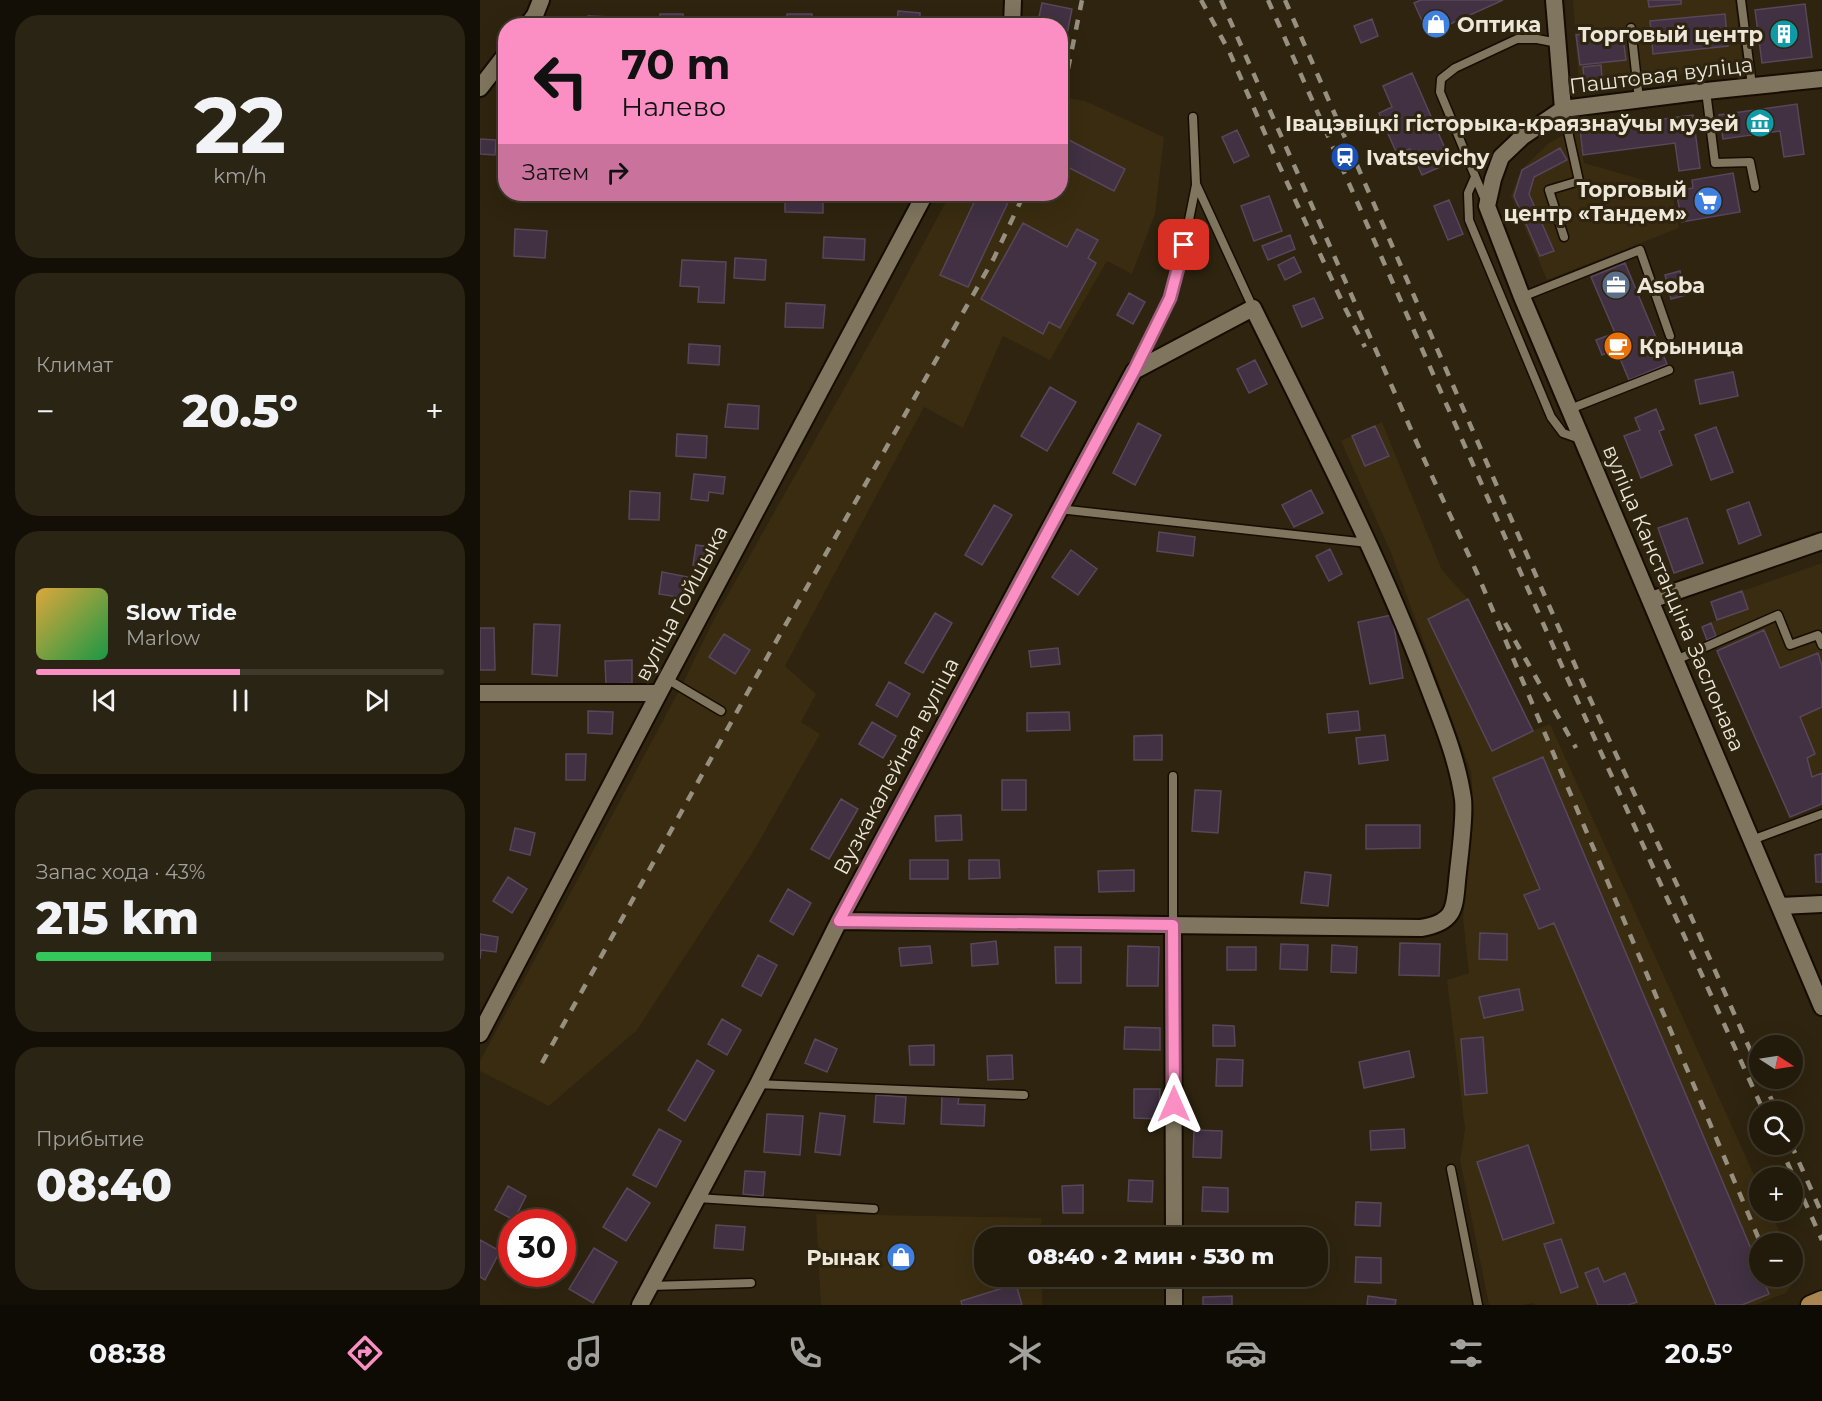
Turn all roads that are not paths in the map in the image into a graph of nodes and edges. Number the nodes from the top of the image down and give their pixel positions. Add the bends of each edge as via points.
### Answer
1 (541, 0) edge
2 (1013, 0) edge
3 (1554, 0) edge
4 (1741, 0) edge
5 (533, 18) edge
6 (1013, 18) edge
7 (1631, 28) dead end
8 (1558, 43) junction
9 (498, 64) edge
10 (1822, 79) edge
11 (1752, 86) junction
12 (480, 88) edge
13 (1706, 91) junction
14 (1639, 99) junction
15 (1563, 109) junction
16 (1193, 117) dead end
17 (1476, 177) junction
18 (1197, 184) junction
19 (1755, 187) dead end
20 (921, 201) edge
21 (1487, 206) junction
22 (1564, 237) dead end
23 (1522, 297) junction
24 (1253, 308) junction
25 (1670, 336) dead end
26 (1669, 370) dead end
27 (1134, 371) junction
28 (1570, 409) junction
29 (1584, 440) junction
30 (1059, 509) junction
31 (1822, 541) edge
32 (1368, 543) junction
33 (1651, 600) junction
34 (1822, 645) edge
35 (1677, 660) junction
36 (663, 686) junction
37 (480, 693) edge
38 (721, 711) dead end
39 (1173, 776) dead end
40 (1822, 814) edge
41 (1752, 840) junction
42 (1822, 904) edge
43 (1780, 906) junction
44 (839, 921) junction
45 (1173, 925) junction
46 (1822, 1007) edge
47 (480, 1034) edge
48 (758, 1084) junction
49 (1024, 1095) dead end
50 (1451, 1169) dead end
51 (696, 1198) junction
52 (874, 1209) dead end
53 (1174, 1227) edge
54 (751, 1283) dead end
55 (650, 1286) junction
56 (1174, 1287) edge
57 (1822, 1300) edge
58 (640, 1305) edge
59 (1174, 1305) edge
60 (1478, 1305) edge
61 (1810, 1305) edge

1 - 5 street
2 - 6 street
3 - 8 street
4 - 11 lane
7 - 14 lane
8 - 15 street
8 - 17 lane via 1516,39 1455,68 1441,79 1440,92
9 - 12 street
10 - 11 street, Паштовая вуліца
11 - 13 street, Паштовая вуліца
13 - 14 street, Паштовая вуліца
13 - 19 lane via 1715,163 1750,162
14 - 15 street, Паштовая вуліца
15 - 21 street, Паштовая вуліца via 1522,136 1501,157
15 - 22 lane via 1579,181 1549,190
16 - 18 lane
17 - 21 lane
17 - 29 lane via 1468,193 1469,220 1551,417 1563,433
18 - 24 lane
18 - 27 lane via 1170,298
20 - 36 street, вуліца Гойшыка
21 - 23 street, вуліца Канстанціна Заслонава
23 - 25 lane via 1640,250
23 - 28 street, вуліца Канстанціна Заслонава
24 - 27 street
24 - 32 street
26 - 28 lane
27 - 30 street, Вузкакалейная вуліца
28 - 29 street, вуліца Канстанціна Заслонава
29 - 33 street, вуліца Канстанціна Заслонава
30 - 32 lane
30 - 44 street, Вузкакалейная вуліца
31 - 33 street
32 - 45 street via 1455,760 1463,802 1451,914 1435,926 1421,928
33 - 35 street, вуліца Канстанціна Заслонава
34 - 35 lane via 1818,635 1790,645 1778,615
35 - 41 street, вуліца Канстанціна Заслонава
36 - 37 street
36 - 38 lane
36 - 47 street, вуліца Гойшыка
39 - 45 lane
40 - 41 lane
41 - 43 street, вуліца Канстанціна Заслонава
42 - 43 street
43 - 46 street, вуліца Канстанціна Заслонава
44 - 45 street
44 - 48 street, Вузкакалейная вуліца
45 - 53 street
48 - 49 lane
48 - 51 street, Вузкакалейная вуліца
50 - 60 lane
51 - 52 lane
51 - 55 street, Вузкакалейная вуліца
54 - 55 lane
55 - 58 street, Вузкакалейная вуліца
56 - 59 street
57 - 61 main road

